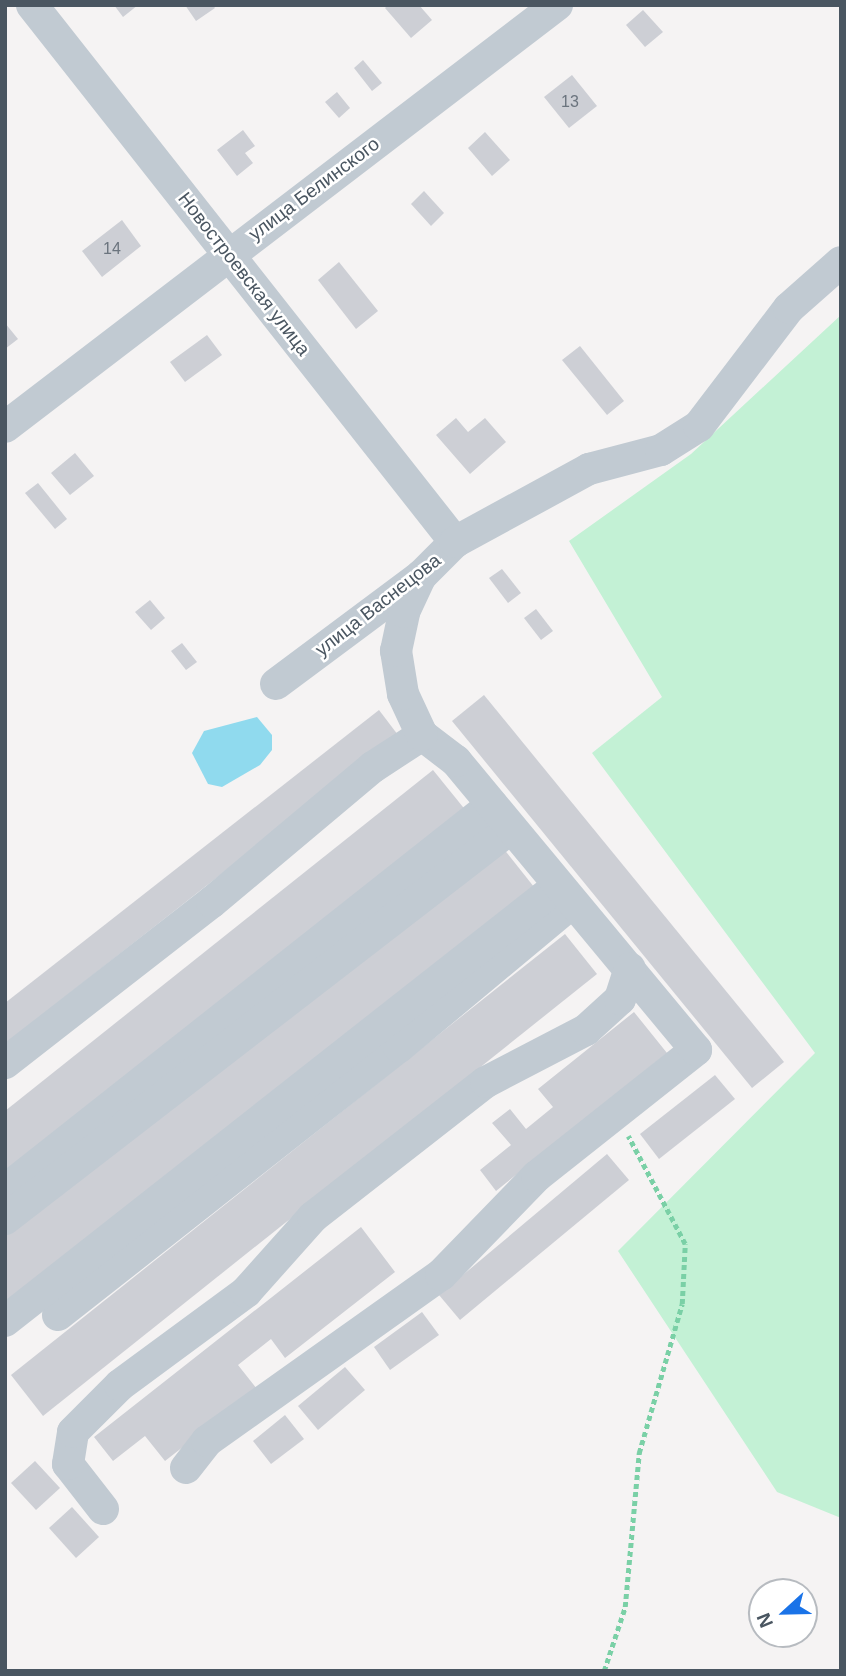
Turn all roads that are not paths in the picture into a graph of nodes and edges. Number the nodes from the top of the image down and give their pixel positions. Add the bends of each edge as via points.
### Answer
1 (33, 5) edge
2 (557, 5) edge
3 (228, 254) junction
4 (841, 261) edge
5 (5, 427) edge
6 (455, 542) junction
7 (421, 576) junction
8 (276, 684) dead end
9 (422, 735) junction
10 (501, 817) junction
11 (565, 895) junction
12 (630, 969) junction
13 (5, 1063) edge
14 (8, 1204) edge
15 (58, 1315) dead end
16 (5, 1321) edge
17 (186, 1468) dead end
18 (103, 1509) dead end

1 - 3 street, Новостроевская улица
2 - 3 street, улица Белинского
3 - 5 street, улица Белинского
3 - 6 street, Новостроевская улица
4 - 6 street, улица Васнецова via 789,308 699,426 661,450 589,469
6 - 7 street, улица Васнецова
7 - 8 street, улица Васнецова
7 - 9 street via 404,612 396,651 403,694
9 - 10 street via 456,761
9 - 13 street via 373,767 212,902
10 - 11 street
10 - 14 street
11 - 12 street
11 - 15 street via 399,1047
11 - 16 street
12 - 17 street via 696,1050 537,1176 441,1275 207,1441
12 - 18 street via 620,999 586,1030 486,1082 313,1217 246,1292 120,1385 73,1432 68,1464

